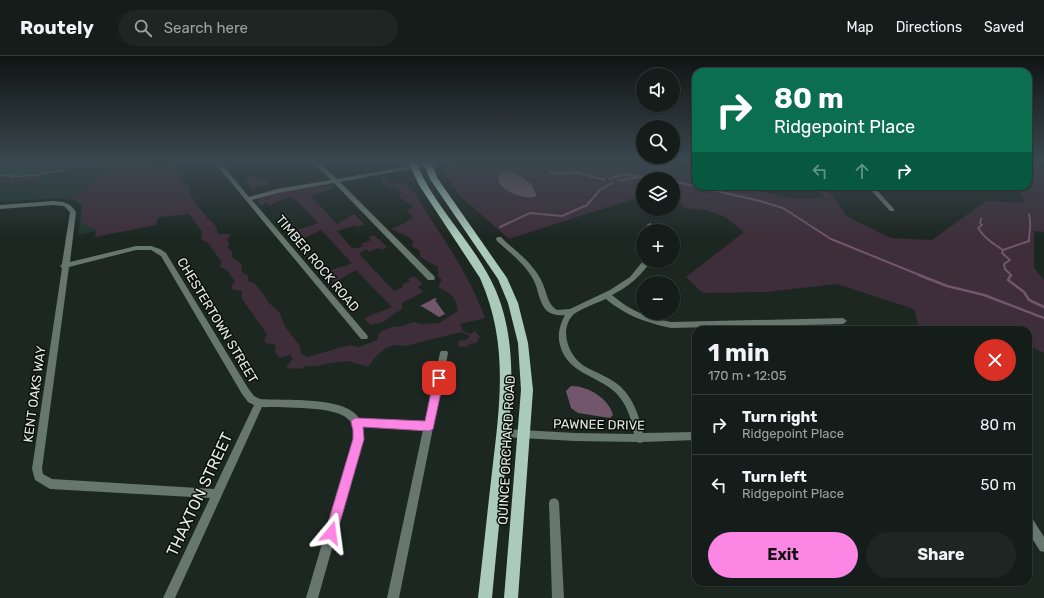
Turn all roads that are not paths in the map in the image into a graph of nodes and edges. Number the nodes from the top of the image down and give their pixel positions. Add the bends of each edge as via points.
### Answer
1 (238, 187) edge
2 (301, 187) edge
3 (342, 187) edge
4 (427, 187) edge
5 (440, 187) edge
6 (874, 190) edge
7 (248, 199) junction
8 (0, 207) edge
9 (892, 210) dead end
10 (499, 239) dead end
11 (64, 266) junction
12 (642, 268) edge
13 (431, 278) dead end
14 (607, 295) junction
15 (571, 312) junction
16 (843, 321) dead end
17 (364, 337) dead end
18 (444, 353) dead end
19 (259, 403) junction
20 (356, 422) junction
21 (429, 426) junction
22 (502, 433) junction
23 (523, 434) junction
24 (692, 436) edge
25 (640, 439) junction
26 (216, 494) junction
27 (554, 503) dead end
28 (1032, 528) edge
29 (1044, 547) edge
30 (169, 598) edge
31 (312, 598) edge
32 (393, 598) edge
33 (484, 598) edge
34 (512, 598) edge
35 (558, 598) edge

1 - 7 street, TIMBER ROCK ROAD
2 - 7 street
3 - 13 street
4 - 22 main road, QUINCE ORCHARD ROAD via 491,291 503,336 506,399
5 - 23 main road, QUINCE ORCHARD ROAD via 497,269 513,303 525,357 527,390
6 - 9 street
7 - 17 street, TIMBER ROCK ROAD
8 - 11 street, KENT OAKS WAY via 52,203 66,204 70,207 73,212
10 - 15 street via 536,278 548,307 557,312
11 - 19 street, CHESTERTOWN STREET via 136,248 152,248 161,252 244,391
11 - 26 street, KENT OAKS WAY via 37,469 39,478 50,484
12 - 14 street via 635,277
14 - 15 street
14 - 16 street via 630,313 645,320 672,325
15 - 25 street via 565,320 562,333 562,343 568,355 579,367 607,381 623,394 633,409
18 - 21 street
19 - 20 street via 332,407 348,412
19 - 26 street, THAXTON STREET
20 - 21 street
20 - 31 street via 359,430 358,439
21 - 32 street
22 - 23 street, PAWNEE DRIVE
22 - 33 main road, QUINCE ORCHARD ROAD
23 - 25 street, PAWNEE DRIVE
23 - 34 main road, QUINCE ORCHARD ROAD
24 - 25 street, PAWNEE DRIVE
26 - 30 street, THAXTON STREET
27 - 35 street
28 - 29 street

